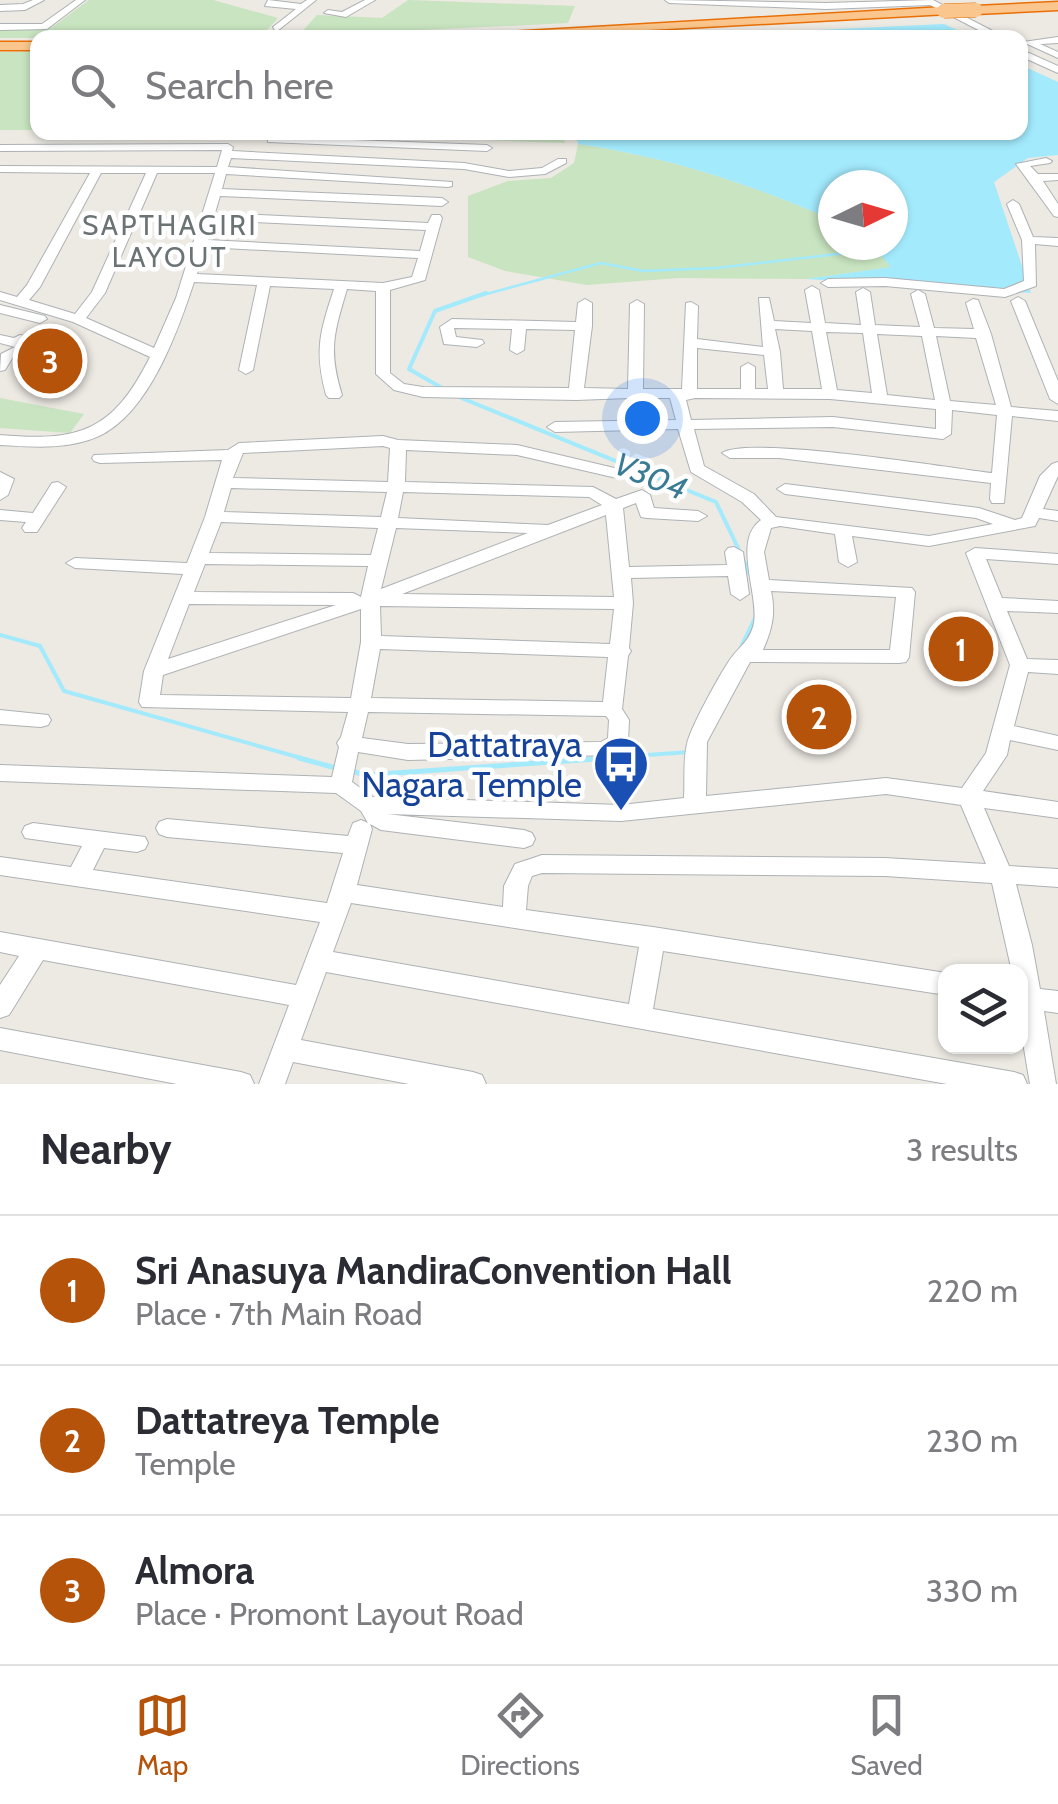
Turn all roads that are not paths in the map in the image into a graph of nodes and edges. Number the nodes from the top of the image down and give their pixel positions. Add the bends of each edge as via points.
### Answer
1 (40, 0) edge
2 (81, 0) edge
3 (274, 0) edge
4 (346, 0) edge
5 (370, 0) edge
6 (669, 0) edge
7 (700, 1) edge
8 (728, 1) edge
9 (767, 1) edge
10 (901, 2) edge
11 (307, 3) edge
12 (0, 8) edge
13 (1058, 8) edge
14 (948, 13) junction
15 (980, 16) junction
16 (0, 17) edge
17 (58, 17) junction
18 (0, 28) edge
19 (276, 29) dead end
20 (584, 30) edge
21 (654, 30) edge
22 (994, 30) edge
23 (1005, 30) edge
24 (1058, 30) edge
25 (1028, 39) edge
26 (1028, 40) edge
27 (1058, 40) edge
28 (1028, 42) edge
29 (0, 44) edge
30 (30, 44) edge
31 (1028, 44) edge
32 (1058, 55) edge
33 (1058, 70) edge
34 (343, 140) edge
35 (383, 140) edge
36 (0, 148) edge
37 (487, 148) dead end
38 (226, 154) junction
39 (337, 159) junction
40 (1046, 161) dead end
41 (562, 162) dead end
42 (464, 166) junction
43 (0, 170) edge
44 (97, 170) junction
45 (153, 170) junction
46 (222, 170) junction
47 (1058, 177) edge
48 (1036, 178) junction
49 (448, 184) junction
50 (215, 192) junction
51 (442, 202) junction
52 (1013, 204) dead end
53 (1058, 213) edge
54 (208, 216) junction
55 (433, 227) junction
56 (1028, 240) junction
57 (1058, 242) edge
58 (201, 243) junction
59 (426, 254) junction
60 (191, 278) junction
61 (264, 282) junction
62 (828, 282) dead end
63 (342, 285) junction
64 (383, 287) junction
65 (812, 290) dead end
66 (862, 292) dead end
67 (918, 294) dead end
68 (0, 296) edge
69 (764, 300) dead end
70 (1018, 300) dead end
71 (20, 302) junction
72 (586, 303) dead end
73 (973, 303) dead end
74 (637, 304) dead end
75 (691, 306) dead end
76 (0, 309) edge
77 (78, 320) junction
78 (519, 325) junction
79 (768, 325) junction
80 (585, 326) junction
81 (816, 326) junction
82 (870, 328) junction
83 (928, 330) junction
84 (984, 334) junction
85 (0, 336) edge
86 (477, 343) dead end
87 (691, 343) junction
88 (517, 350) dead end
89 (52, 352) dead end
90 (773, 352) junction
91 (154, 358) junction
92 (748, 366) dead end
93 (0, 367) edge
94 (246, 370) dead end
95 (776, 393) junction
96 (830, 394) junction
97 (334, 395) dead end
98 (576, 395) junction
99 (748, 395) junction
100 (635, 396) junction
101 (683, 396) junction
102 (880, 398) junction
103 (1058, 400) edge
104 (946, 405) junction
105 (1005, 411) junction
106 (1058, 416) edge
107 (683, 426) junction
108 (554, 427) dead end
109 (943, 434) junction
110 (0, 440) edge
111 (398, 445) junction
112 (730, 454) dead end
113 (232, 456) junction
114 (100, 458) dead end
115 (934, 460) dead end
116 (1055, 473) edge
117 (621, 474) dead end
118 (0, 476) edge
119 (1000, 479) junction
120 (225, 482) junction
121 (58, 486) dead end
122 (393, 486) junction
123 (785, 489) dead end
124 (0, 495) edge
125 (998, 498) dead end
126 (614, 505) junction
127 (1032, 512) junction
128 (0, 515) edge
129 (214, 516) junction
130 (698, 516) dead end
131 (1058, 516) edge
132 (771, 521) junction
133 (386, 522) junction
134 (1014, 525) junction
135 (552, 528) junction
136 (843, 532) junction
137 (970, 545) junction
138 (1058, 559) edge
139 (378, 562) junction
140 (848, 562) dead end
141 (76, 564) dead end
142 (194, 564) junction
143 (621, 573) junction
144 (762, 585) junction
145 (740, 594) dead end
146 (182, 598) junction
147 (370, 600) junction
148 (624, 602) junction
149 (995, 604) junction
150 (1058, 607) edge
151 (371, 642) junction
152 (621, 652) junction
153 (746, 656) junction
154 (1020, 665) junction
155 (1058, 667) edge
156 (154, 671) junction
157 (358, 705) junction
158 (612, 708) junction
159 (0, 717) edge
160 (41, 720) dead end
161 (1002, 731) junction
162 (1058, 743) edge
163 (344, 763) junction
164 (0, 772) edge
165 (968, 796) junction
166 (374, 805) junction
167 (695, 805) junction
168 (1058, 810) edge
169 (166, 828) dead end
170 (33, 832) dead end
171 (524, 838) dead end
172 (97, 839) junction
173 (137, 843) dead end
174 (0, 866) edge
175 (1002, 875) junction
176 (78, 877) junction
177 (1058, 878) edge
178 (339, 903) junction
179 (514, 917) junction
180 (653, 936) junction
181 (0, 942) edge
182 (37, 948) junction
183 (317, 960) junction
184 (1019, 964) edge
185 (938, 983) edge
186 (1028, 997) edge
187 (302, 998) junction
188 (1058, 1002) edge
189 (642, 1005) dead end
190 (0, 1007) edge
191 (1028, 1012) edge
192 (0, 1039) edge
193 (285, 1049) junction
194 (242, 1084) edge
195 (272, 1084) edge
196 (473, 1084) edge
197 (1014, 1084) edge
198 (1043, 1084) edge

1 - 12 street
2 - 17 street
3 - 11 street via 268,4
4 - 5 street via 329,14 351,13
6 - 7 street
7 - 8 street
8 - 9 street
9 - 10 street
10 - 15 street via 937,3
11 - 19 street
13 - 15 highway
14 - 15 highway, bridge
14 - 20 highway
14 - 21 highway
15 - 22 street
15 - 23 street
16 - 17 street
17 - 18 street via 44,28
24 - 25 street
26 - 27 street
28 - 32 street
29 - 30 highway
31 - 33 street
34 - 39 street
35 - 37 street
36 - 38 street via 228,147
38 - 39 street
38 - 46 street
39 - 42 street
40 - 48 street via 1022,164
41 - 42 street via 532,173
42 - 49 street
43 - 44 street
44 - 45 street
44 - 71 street
45 - 46 street
45 - 77 street via 98,293
46 - 49 street
46 - 50 street
47 - 48 street
48 - 53 street
49 - 51 street
50 - 51 street
50 - 54 street
51 - 55 street
52 - 56 street
54 - 55 street
54 - 58 street
55 - 59 street
56 - 57 street
56 - 62 street via 1031,284 1005,293
58 - 59 street
58 - 60 street
59 - 64 street via 418,280
60 - 61 street
60 - 91 street
61 - 63 street
61 - 94 street
63 - 64 street
63 - 97 street via 325,364
64 - 98 street via 383,374 399,387
65 - 81 street
66 - 82 street
67 - 83 street
68 - 71 street
69 - 79 street
70 - 103 street
71 - 77 street
72 - 80 street
73 - 84 street
74 - 100 street
75 - 87 street
76 - 91 street
77 - 91 street
78 - 80 street
78 - 86 street via 448,327 449,341
78 - 88 street
79 - 81 street
79 - 90 street
80 - 98 street
81 - 82 street
81 - 96 street
82 - 83 street
82 - 102 street
83 - 84 street
83 - 104 street
84 - 105 street
85 - 89 street via 53,346
85 - 93 street via 31,347 8,354
87 - 90 street
87 - 101 street
90 - 95 street
91 - 110 street via 138,394 106,426 44,444
92 - 99 street
95 - 96 street
95 - 99 street
96 - 102 street
98 - 100 street
99 - 101 street
100 - 101 street
101 - 107 street
102 - 104 street
104 - 105 street
104 - 109 street
105 - 106 street
105 - 119 street
107 - 108 street
107 - 109 street via 832,422
107 - 132 street via 697,469 748,498
109 - 115 street
111 - 113 street via 288,444 240,448
111 - 117 street via 518,450
111 - 122 street
112 - 119 street via 780,452
113 - 114 street
113 - 120 street
116 - 127 street
118 - 124 street via 6,478
119 - 125 street
120 - 122 street
120 - 129 street
121 - 128 street via 34,523
122 - 126 street via 593,492
122 - 133 street
123 - 134 street via 979,513
126 - 130 street via 642,495 647,512
126 - 135 street
126 - 143 street
127 - 131 street
127 - 134 street via 1029,522
129 - 133 street
129 - 142 street
132 - 136 street
132 - 144 street via 763,525 755,552
133 - 135 street
133 - 139 street
134 - 137 street
135 - 147 street
136 - 137 street
136 - 140 street
137 - 138 street
137 - 149 street
139 - 142 street
139 - 147 street
141 - 142 street
142 - 146 street
143 - 145 street via 735,561
143 - 148 street
144 - 153 street via 763,627
144 - 153 street via 906,592 900,657
146 - 147 street
146 - 156 street
147 - 148 street
147 - 151 street
147 - 156 street
148 - 152 street
149 - 150 street
149 - 154 street
151 - 152 street
151 - 157 street
152 - 158 street
153 - 167 street via 697,742
154 - 155 street
154 - 161 street
156 - 157 street via 149,702
157 - 158 street
157 - 163 street
158 - 163 street via 618,741 605,750 408,752
159 - 160 street
161 - 162 street
161 - 165 street via 996,755
163 - 164 street
163 - 166 street
165 - 167 street via 886,786
165 - 168 street
165 - 175 street
166 - 167 street via 621,813
166 - 171 street via 372,814 382,822
169 - 178 street via 358,837
170 - 172 street
172 - 173 street
172 - 176 street
174 - 176 street
175 - 177 street
175 - 179 street via 866,866 542,864 519,876
175 - 184 street
176 - 178 street
178 - 179 street
178 - 183 street
179 - 180 street
180 - 185 street
180 - 189 street
181 - 182 street
182 - 187 street
182 - 190 street
183 - 187 street
183 - 197 street
186 - 188 street
187 - 193 street
191 - 198 street
192 - 194 street
193 - 195 street
193 - 196 street

